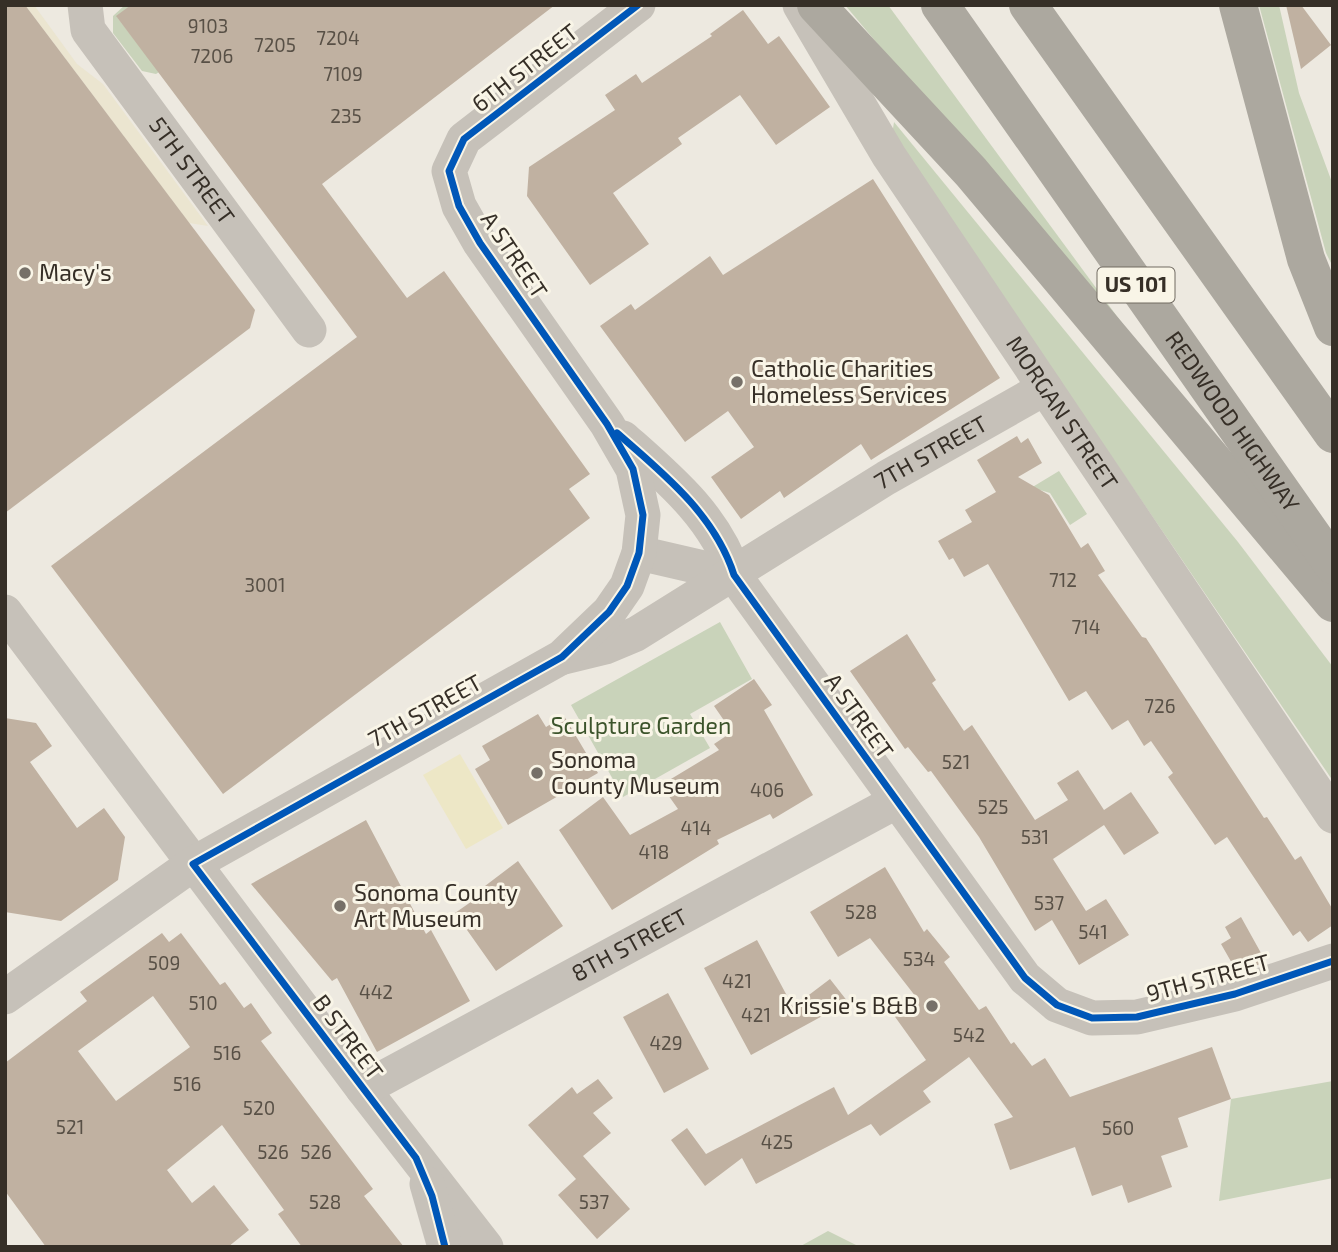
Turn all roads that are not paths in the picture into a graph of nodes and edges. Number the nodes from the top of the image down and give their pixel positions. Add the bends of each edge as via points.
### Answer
1 (85, 5) edge
2 (638, 5) edge
3 (800, 5) edge
4 (816, 5) edge
5 (940, 5) edge
6 (1028, 5) edge
7 (1238, 5) edge
8 (449, 171) joint
9 (1333, 327) edge
10 (309, 330) dead end
11 (1045, 388) junction
12 (607, 424) junction
13 (1333, 434) edge
14 (639, 553) junction
15 (1333, 565) edge
16 (734, 575) junction
17 (1333, 603) edge
18 (5, 612) edge
19 (18, 656) edge
20 (562, 657) junction
21 (897, 801) junction
22 (1333, 816) edge
23 (194, 864) junction
24 (1333, 961) edge
25 (5, 998) edge
26 (1092, 1018) joint
27 (363, 1090) junction
28 (416, 1158) junction
29 (445, 1247) edge
30 (485, 1247) edge

1 - 10 street, 5TH STREET via 88,30
2 - 8 street, 6TH STREET via 464,139
3 - 11 street, MORGAN STREET via 889,156
4 - 17 highway via 971,172
5 - 15 highway, REDWOOD HIGHWAY / US 101
6 - 13 highway, US 101
7 - 9 highway via 1306,259
8 - 12 street, A STREET via 459,206 480,243
11 - 16 street, 7TH STREET via 887,478
11 - 22 street, MORGAN STREET
12 - 14 street, A STREET via 633,470 643,515
12 - 16 street, A STREET via 678,486 726,550
14 - 16 street
14 - 20 street, 7TH STREET via 627,586 609,612
16 - 20 street, 7TH STREET via 636,634
16 - 21 street, A STREET
18 - 19 street, B STREET
19 - 23 street, B STREET
20 - 23 street, 7TH STREET
21 - 26 street, A STREET via 1025,978 1056,1005
21 - 27 street, 8TH STREET
23 - 25 street, 7TH STREET
23 - 27 street, B STREET
24 - 26 street, 9TH STREET via 1235,994 1137,1017
27 - 28 street, B STREET
28 - 29 street, B STREET
28 - 30 street, B STREET

